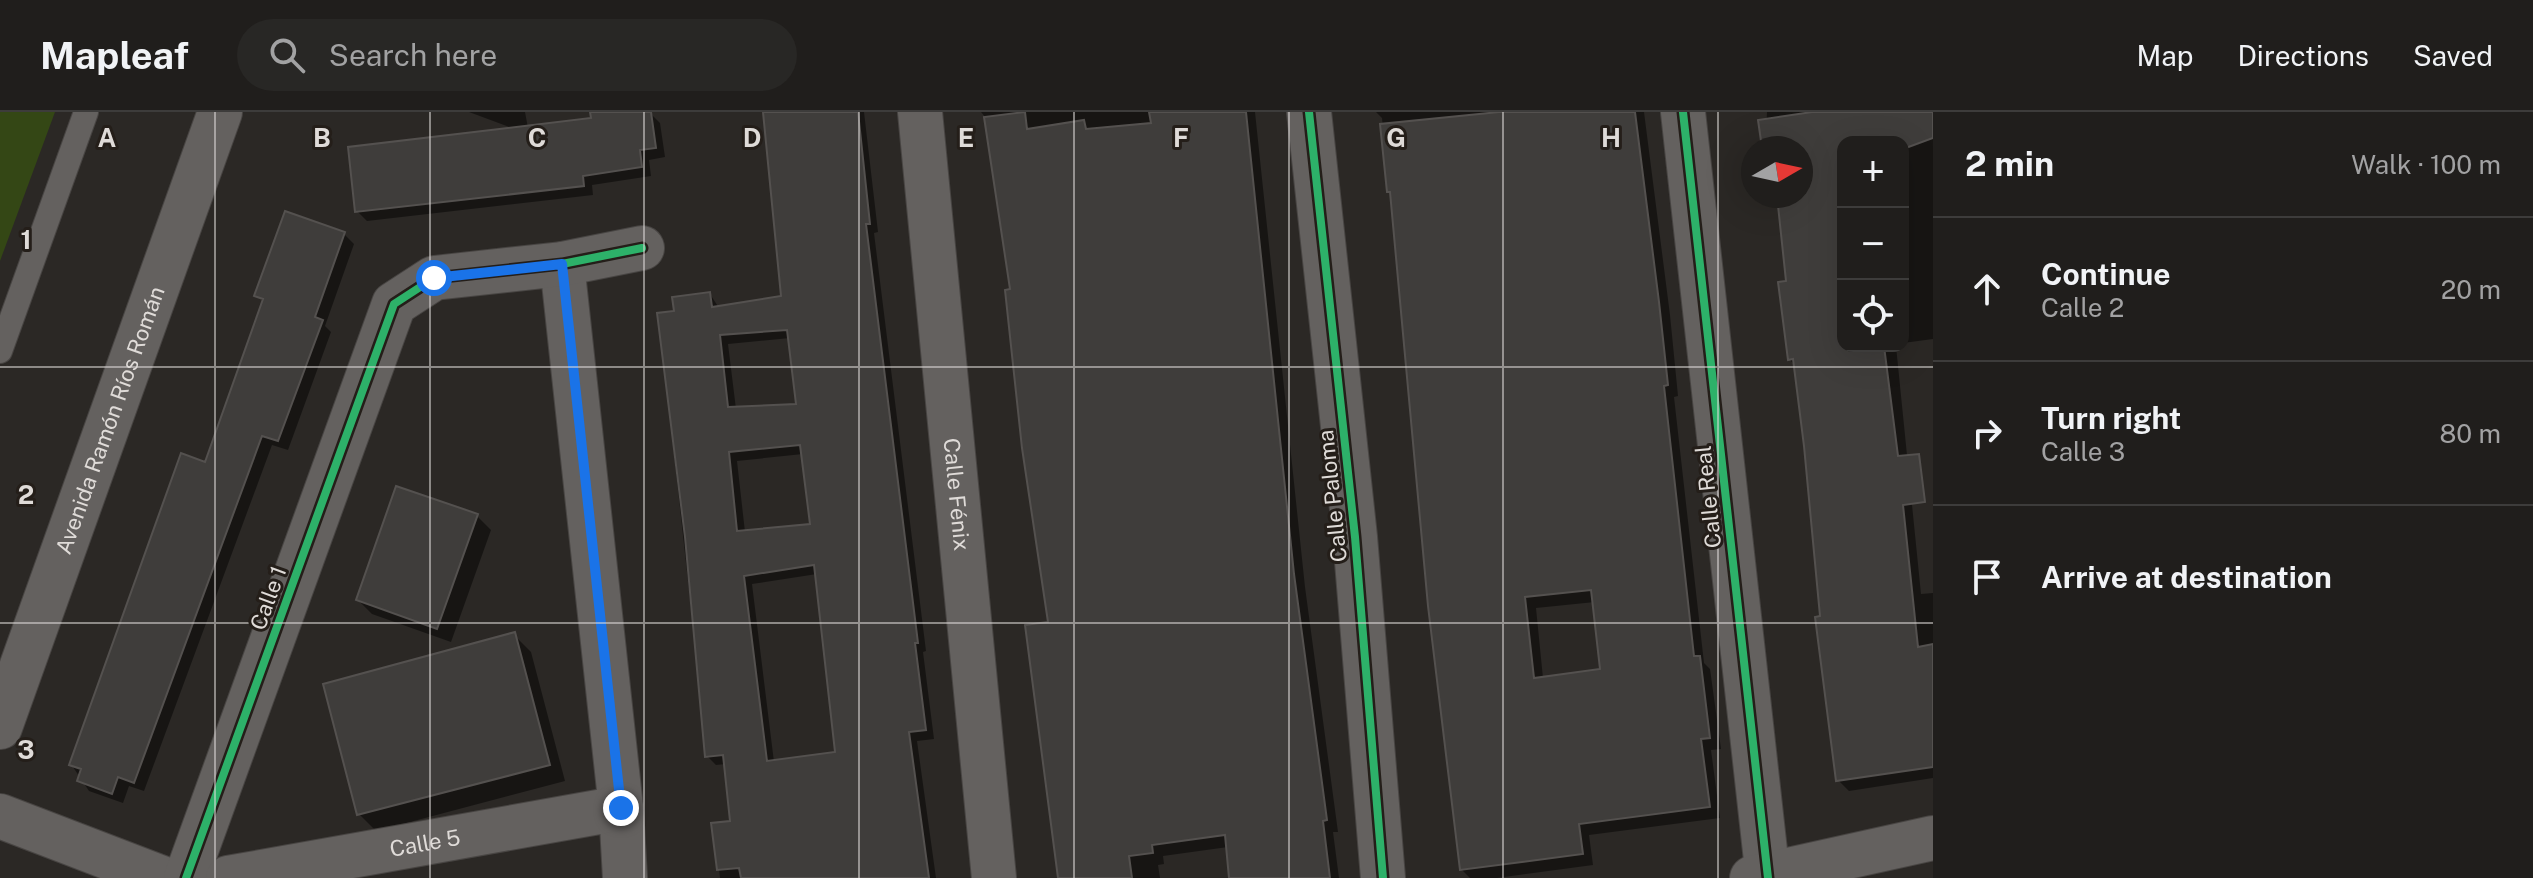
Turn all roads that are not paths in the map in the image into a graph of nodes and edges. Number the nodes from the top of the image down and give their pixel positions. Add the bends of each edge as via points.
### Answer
1 (86, 112) edge
2 (220, 112) edge
3 (920, 112) edge
4 (1309, 112) edge
5 (1683, 112) edge
6 (642, 248) dead end
7 (562, 264) junction
8 (0, 351) edge
9 (0, 727) edge
10 (621, 808) junction
11 (0, 816) edge
12 (1933, 838) edge
13 (1763, 877) edge
14 (162, 878) edge
15 (186, 878) edge
16 (228, 878) edge
17 (625, 878) edge
18 (994, 878) edge
19 (1383, 878) edge

1 - 8 lane
2 - 9 street, Avenida Ramón Ríos Román
3 - 18 street, Calle Fénix
4 - 19 street, Calle Paloma via 1355,537
5 - 13 street, Calle Real
6 - 7 street, Calle 1
7 - 10 street
7 - 15 street, Calle 1 via 434,278 394,304
10 - 16 street, Calle 5
10 - 17 street
11 - 14 street
12 - 13 street

